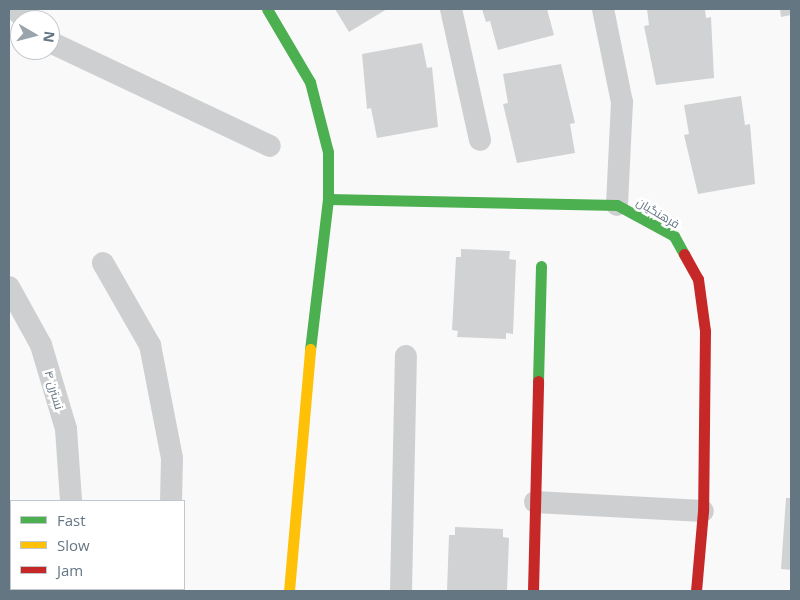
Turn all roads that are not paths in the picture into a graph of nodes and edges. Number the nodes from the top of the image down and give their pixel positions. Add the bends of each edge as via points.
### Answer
1 (267, 9) edge
2 (451, 9) edge
3 (603, 9) edge
4 (60, 47) edge
5 (480, 140) dead end
6 (270, 146) dead end
7 (328, 199) junction
8 (617, 205) junction
9 (103, 263) dead end
10 (541, 266) dead end
11 (9, 287) edge
12 (406, 356) dead end
13 (71, 500) edge
14 (171, 500) edge
15 (535, 502) junction
16 (703, 511) junction
17 (289, 591) edge
18 (400, 591) edge
19 (533, 591) edge
20 (696, 591) edge

1 - 7 street via 310,82 328,152
2 - 5 street
3 - 8 street via 622,102
4 - 6 street
7 - 8 street, فرهنگیان
7 - 17 street via 310,348
8 - 16 street, فرهنگیان via 674,236 698,278 705,331
9 - 14 street via 150,345 172,458
10 - 15 street
11 - 13 street, نسترن ۴ via 41,344 50,373 66,429
12 - 18 street
15 - 16 street
15 - 19 street
16 - 20 street, فرهنگیان

